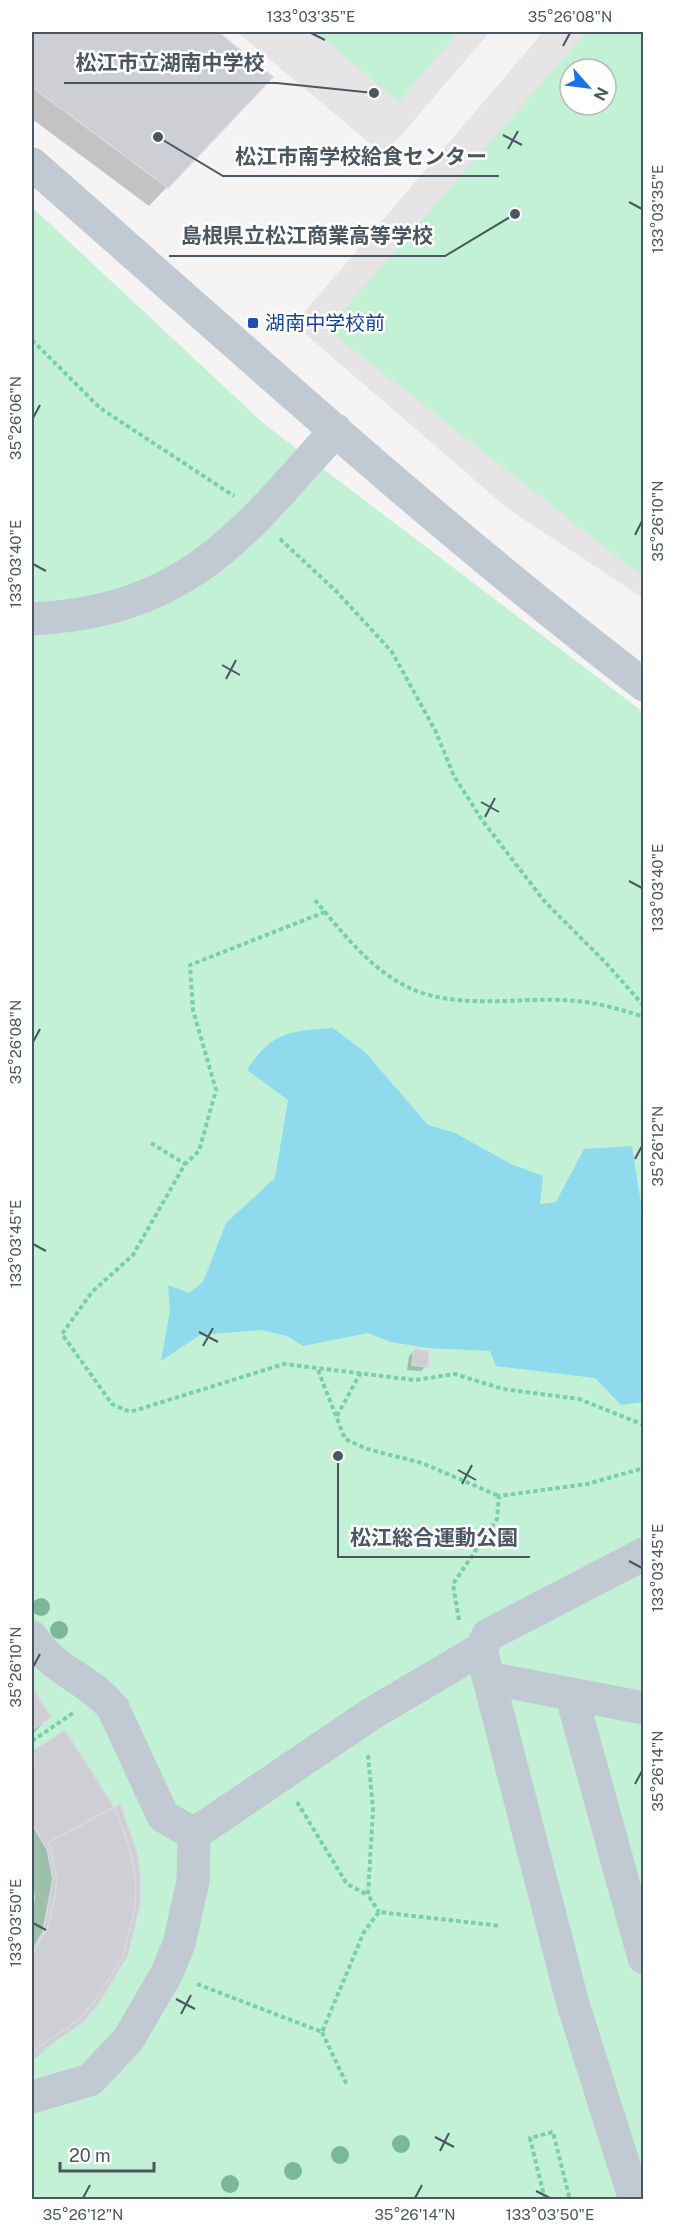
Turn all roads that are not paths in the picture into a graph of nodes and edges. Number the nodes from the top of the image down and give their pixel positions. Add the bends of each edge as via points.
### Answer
1 (32, 164) edge
2 (330, 425) junction
3 (32, 604) edge
4 (32, 620) edge
5 (644, 685) edge
6 (644, 1554) edge
7 (32, 1637) edge
8 (485, 1664) junction
9 (571, 1694) junction
10 (644, 1707) edge
11 (195, 1834) junction
12 (644, 1958) edge
13 (32, 2097) edge
14 (634, 2168) edge
15 (635, 2199) edge

1 - 2 street
2 - 3 street via 250,505 180,560 125,586
2 - 4 street via 247,529 178,581 102,611
2 - 5 street
6 - 8 street via 488,1635
7 - 11 street via 43,1655 102,1694 113,1708 163,1816
8 - 9 street
8 - 11 street via 357,1724
8 - 14 street via 570,1993
9 - 10 street
9 - 12 street
11 - 13 street via 193,1881 179,1944 128,2040 90,2080
14 - 15 street

